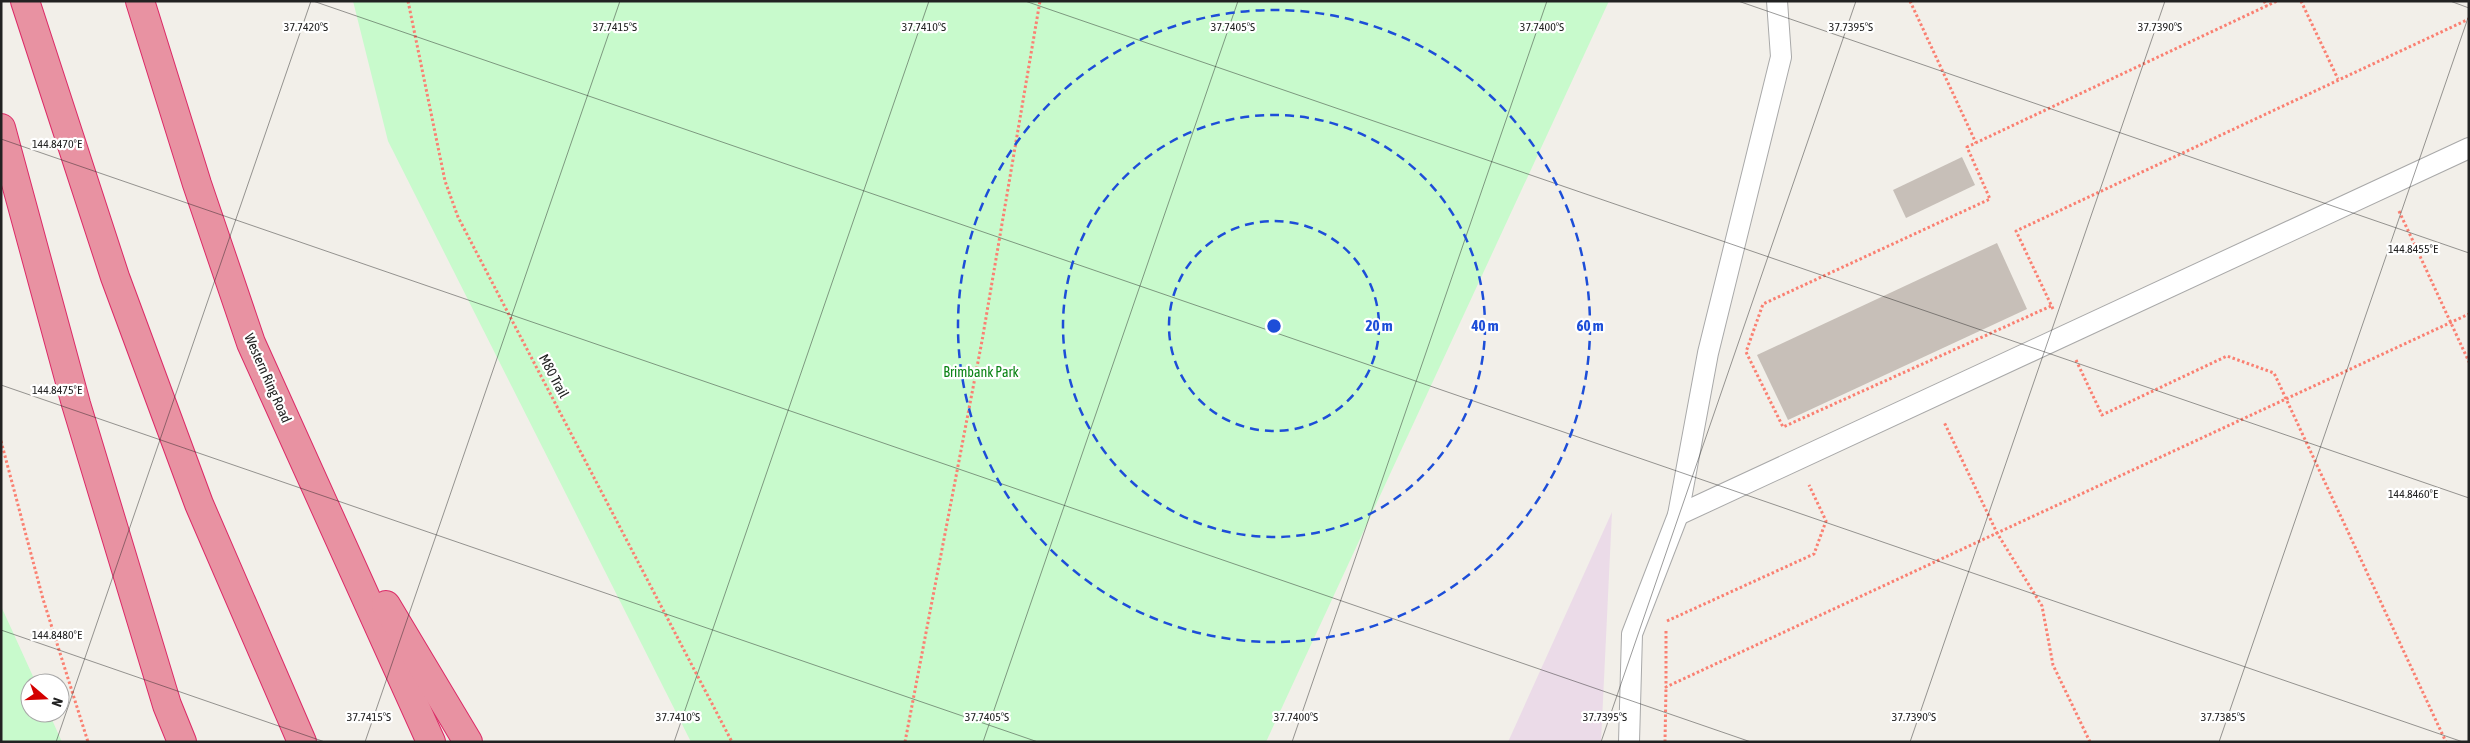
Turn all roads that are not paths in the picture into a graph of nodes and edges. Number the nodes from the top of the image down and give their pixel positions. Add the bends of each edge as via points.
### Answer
1 (25, 1) edge
2 (140, 1) edge
3 (1777, 1) edge
4 (1, 128) edge
5 (2469, 148) edge
6 (325, 503) junction
7 (1678, 515) junction
8 (182, 742) edge
9 (302, 742) edge
10 (431, 742) edge
11 (468, 742) edge
12 (1628, 742) edge

1 - 9 highway via 115,277 196,495
2 - 6 highway, Western Ring Road via 251,343
3 - 7 lane via 1781,57 1708,353
4 - 8 highway via 76,404 167,706
5 - 7 lane
6 - 10 highway, Western Ring Road
6 - 11 highway
7 - 12 lane via 1632,634

